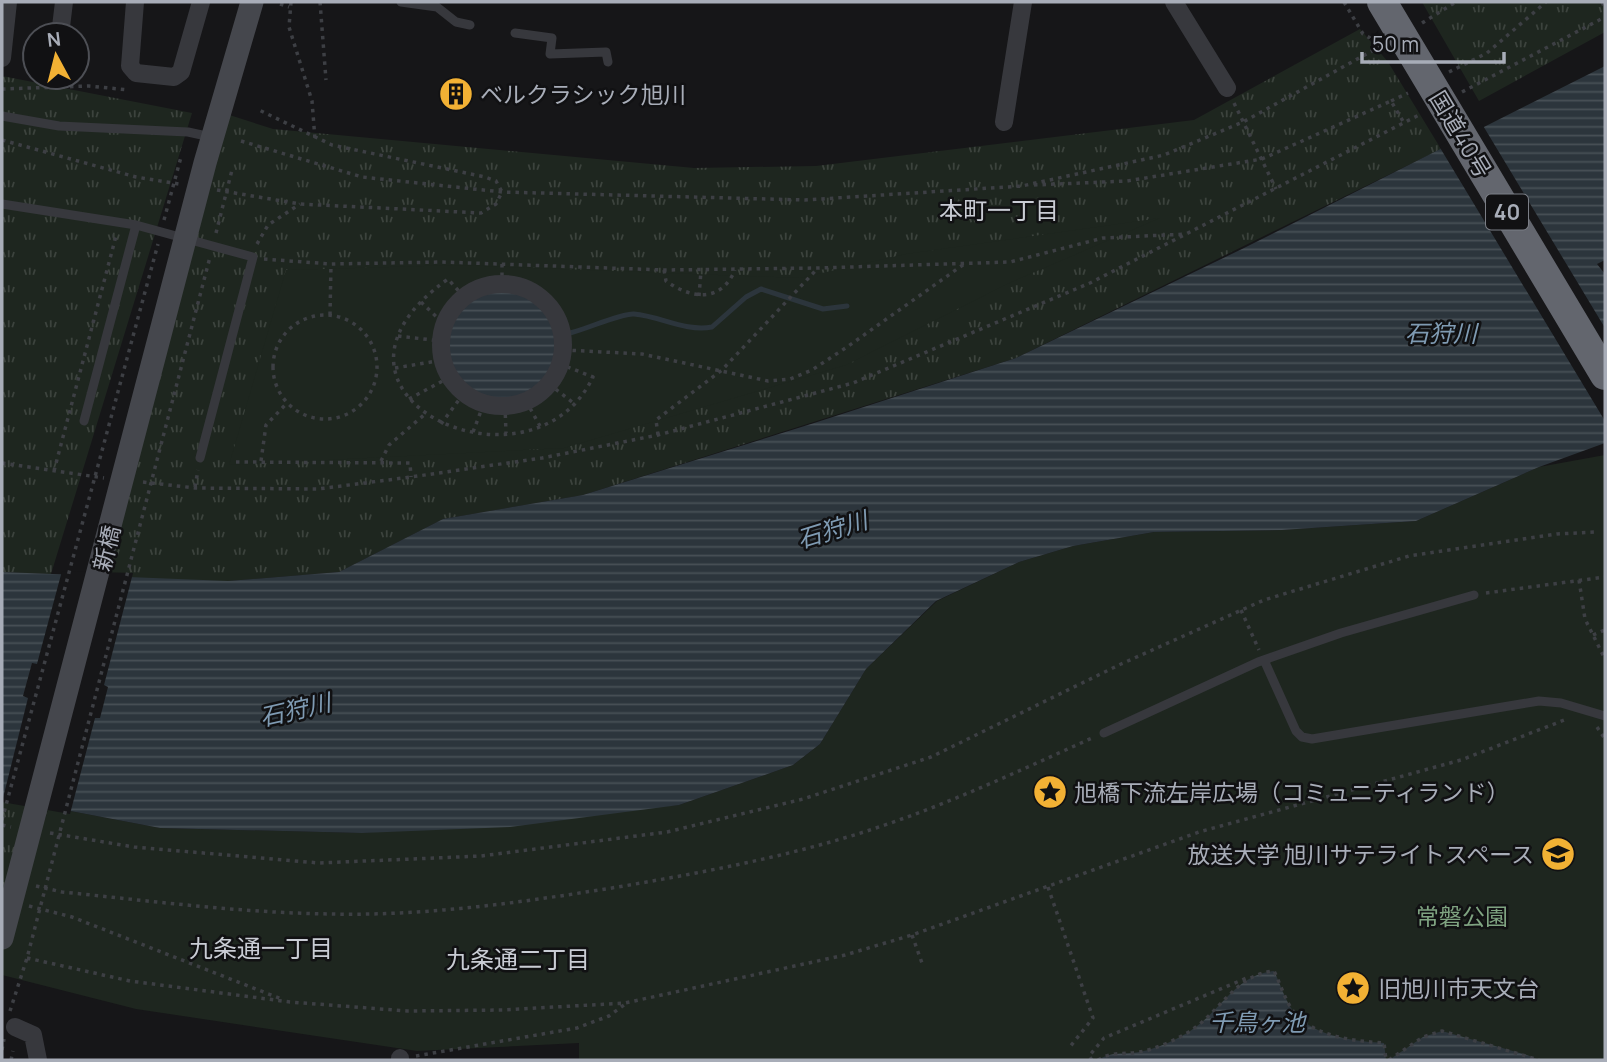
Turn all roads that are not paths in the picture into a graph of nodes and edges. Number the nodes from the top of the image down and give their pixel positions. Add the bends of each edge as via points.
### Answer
1 (8, 2) edge
2 (64, 2) edge
3 (135, 2) edge
4 (201, 2) edge
5 (252, 2) edge
6 (401, 2) edge
7 (1023, 2) edge
8 (1174, 2) edge
9 (1382, 2) edge
10 (62, 21) edge
11 (470, 25) dead end
12 (514, 33) dead end
13 (2, 58) edge
14 (608, 62) dead end
15 (1229, 93) road end
16 (2, 116) edge
17 (1004, 122) dead end
18 (213, 138) junction
19 (2, 204) edge
20 (136, 225) junction
21 (1605, 375) edge
22 (505, 406) joint
23 (84, 421) dead end
24 (200, 458) dead end
25 (1474, 595) road end
26 (1264, 660) junction
27 (1605, 716) edge
28 (1104, 733) road end
29 (3, 934) edge
30 (13, 1018) road end
31 (38, 1060) edge

1 - 13 street
2 - 10 street
3 - 4 street via 130,66 136,73 174,77 181,72
5 - 18 street, 新橋
6 - 11 lane via 437,7 456,23
7 - 17 street
8 - 15 street
9 - 21 highway, 国道40号 / 40 via 1400,42
12 - 14 lane via 552,38 550,54 606,52
16 - 18 lane via 59,126 188,132
18 - 29 street, 新橋
19 - 20 lane
20 - 23 lane
20 - 24 lane via 253,257
22 - 22 street via 526,401 549,384 562,357 560,327 544,300 530,291 502,285 481,288 464,298 443,333 443,360 464,393
25 - 26 lane
26 - 27 lane via 1296,731 1312,739 1539,701
26 - 28 lane
30 - 31 street via 33,1035

